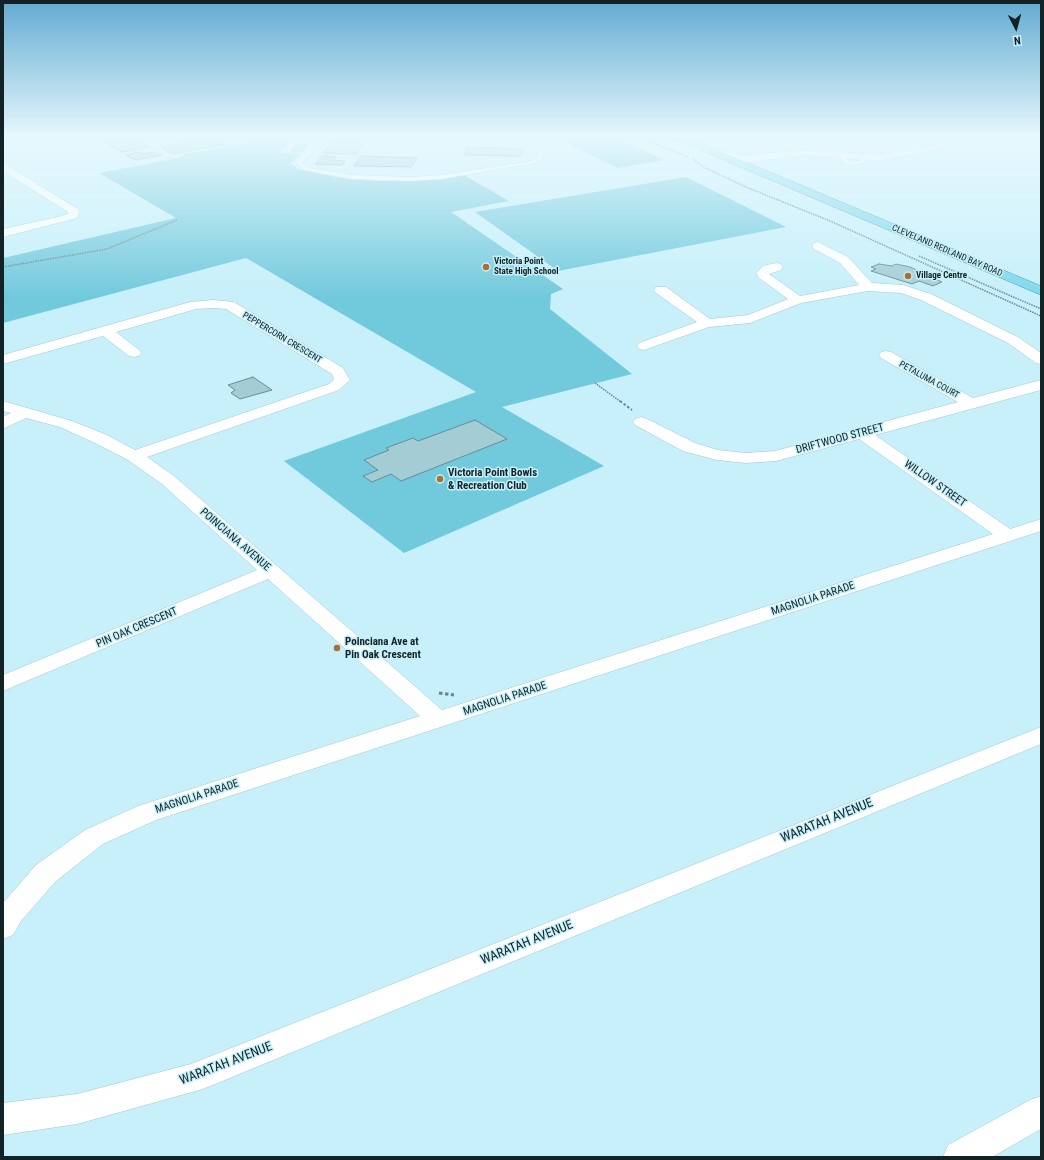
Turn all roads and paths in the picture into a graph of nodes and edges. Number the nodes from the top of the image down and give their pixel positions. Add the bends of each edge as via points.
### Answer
1 (41, 190) edge
2 (757, 190) edge
3 (803, 190) edge
4 (177, 220) dead end
5 (3, 233) edge
6 (818, 246) dead end
7 (3, 267) edge
8 (778, 267) dead end
9 (868, 287) junction
10 (661, 290) dead end
11 (1041, 292) edge
12 (798, 300) junction
13 (1041, 316) edge
14 (708, 323) junction
15 (104, 331) junction
16 (644, 346) dead end
17 (134, 353) dead end
18 (886, 355) dead end
19 (3, 360) edge
20 (1041, 360) edge
21 (595, 383) dead end
22 (1041, 385) edge
23 (972, 404) junction
24 (3, 406) edge
25 (25, 412) junction
26 (641, 422) joint
27 (3, 424) edge
28 (862, 433) junction
29 (134, 456) junction
30 (1041, 525) edge
31 (1008, 536) junction
32 (271, 571) junction
33 (3, 684) edge
34 (434, 689) dead end
35 (456, 696) dead end
36 (439, 720) junction
37 (1041, 735) edge
38 (3, 926) edge
39 (1041, 1111) edge
40 (3, 1119) edge
41 (960, 1157) edge

1 - 5 street via 74,211 73,216
2 - 13 path
3 - 11 highway, CLEVELAND REDLAND BAY ROAD
4 - 7 path via 107,249
6 - 9 street via 844,260
8 - 12 street via 767,269 762,274
9 - 12 street
9 - 20 street via 903,289 926,297 1013,340
10 - 14 street
12 - 14 street via 750,319
14 - 16 street
15 - 17 street
15 - 19 street, PEPPERCORN CRESCENT
15 - 29 street, PEPPERCORN CRESCENT via 195,305 229,305 338,372 342,380 334,387
18 - 23 street, PETALUMA COURT
21 - 26 path via 636,414
22 - 23 street, DRIFTWOOD STREET
23 - 28 street, DRIFTWOOD STREET
24 - 25 street, POINCIANA AVENUE
25 - 27 street
25 - 29 street, POINCIANA AVENUE via 66,424
26 - 28 street, DRIFTWOOD STREET via 689,447 718,455 746,458 776,456
28 - 31 street, WILLOW STREET
29 - 32 street, POINCIANA AVENUE via 168,480
30 - 31 street, MAGNOLIA PARADE
31 - 36 street, MAGNOLIA PARADE
32 - 33 street, PIN OAK CRESCENT
32 - 36 street, POINCIANA AVENUE
34 - 35 path via 439,693
36 - 38 street, MAGNOLIA PARADE via 147,813 94,837 46,873
37 - 40 street, WARATAH AVENUE via 192,1078 77,1109
39 - 41 street

